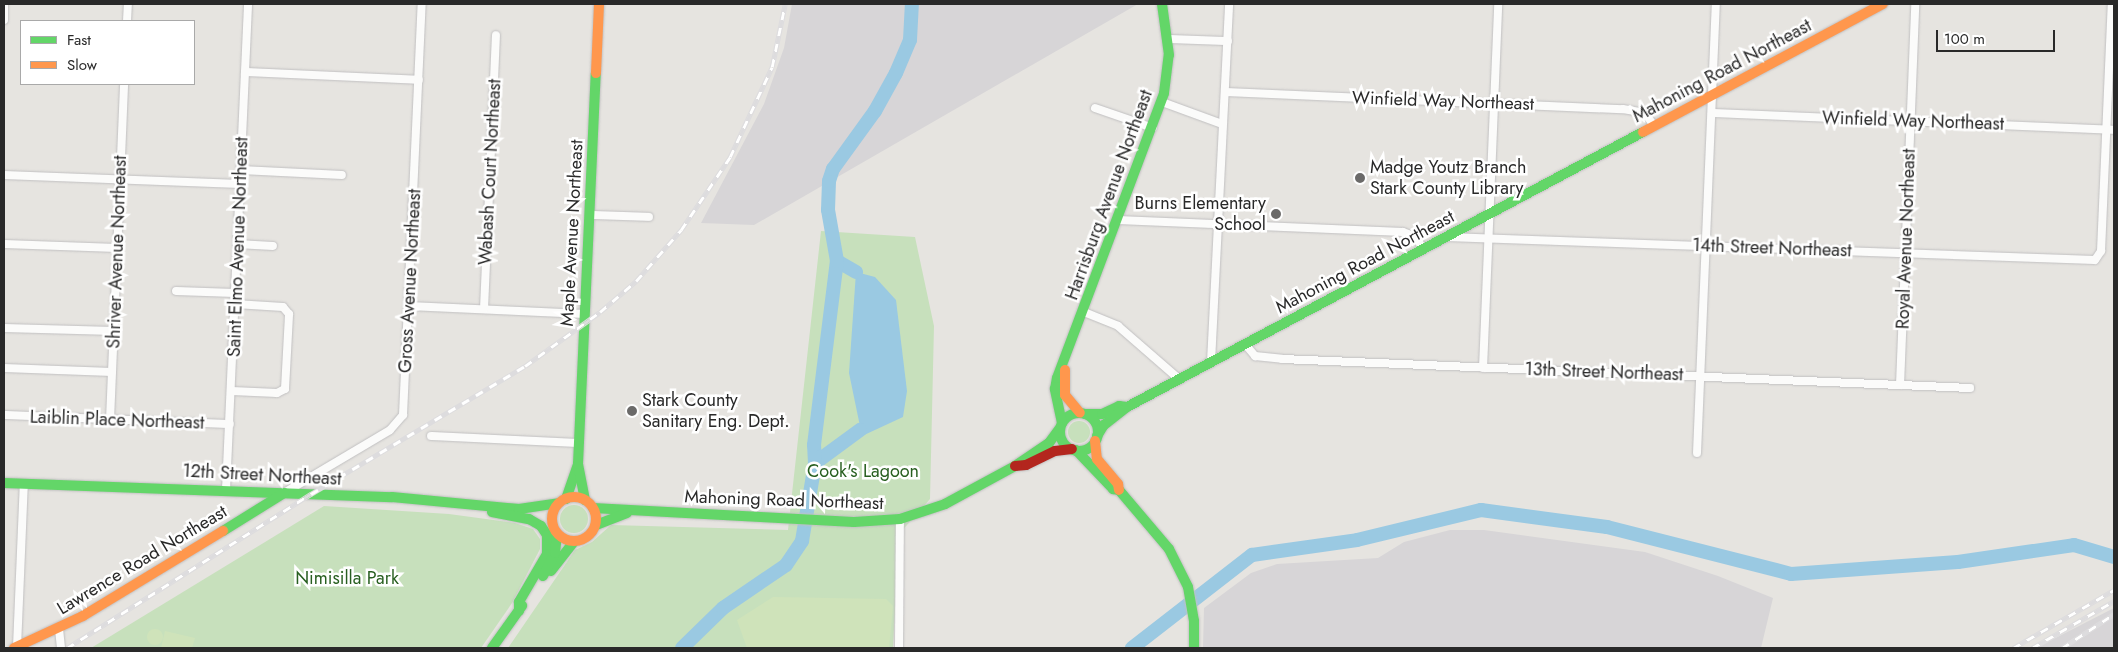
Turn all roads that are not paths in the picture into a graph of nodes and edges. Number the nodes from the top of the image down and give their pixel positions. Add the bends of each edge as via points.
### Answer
1 (4, 4) edge
2 (128, 4) edge
3 (248, 4) edge
4 (422, 4) edge
5 (599, 4) edge
6 (1162, 4) edge
7 (1229, 4) edge
8 (1498, 4) edge
9 (1716, 4) edge
10 (1882, 4) edge
11 (1915, 4) edge
12 (2112, 4) edge
13 (4, 20) edge
14 (127, 20) edge
15 (496, 35) dead end
16 (1167, 39) junction
17 (1228, 41) junction
18 (245, 72) junction
19 (419, 80) junction
20 (124, 85) edge
21 (1226, 92) junction
22 (1712, 94) junction
23 (1162, 102) junction
24 (1494, 104) junction
25 (1095, 108) dead end
26 (1712, 113) junction
27 (1910, 121) junction
28 (1222, 124) junction
29 (1654, 126) junction
30 (1152, 128) junction
31 (2111, 130) edge
32 (240, 170) junction
33 (4, 175) edge
34 (342, 175) dead end
35 (120, 180) junction
36 (240, 184) junction
37 (1490, 213) junction
38 (590, 215) junction
39 (649, 217) dead end
40 (1118, 220) junction
41 (1216, 225) junction
42 (1489, 236) junction
43 (1443, 238) junction
44 (4, 244) edge
45 (237, 244) junction
46 (1706, 245) junction
47 (273, 246) dead end
48 (117, 248) junction
49 (1423, 248) junction
50 (1905, 253) junction
51 (176, 291) dead end
52 (235, 293) junction
53 (235, 304) junction
54 (409, 306) junction
55 (484, 309) junction
56 (1084, 312) junction
57 (585, 314) junction
58 (4, 328) edge
59 (114, 331) junction
60 (1245, 344) junction
61 (1211, 362) junction
62 (1064, 364) junction
63 (4, 368) edge
64 (1483, 368) junction
65 (112, 372) junction
66 (1700, 376) junction
67 (1180, 378) junction
68 (1900, 385) junction
69 (1970, 388) dead end
70 (232, 391) junction
71 (1127, 407) junction
72 (1082, 413) junction
73 (4, 415) edge
74 (110, 420) junction
75 (230, 424) junction
76 (1061, 425) junction
77 (431, 436) dead end
78 (1096, 438) junction
79 (580, 443) junction
80 (1074, 450) junction
81 (1697, 453) dead end
82 (578, 464) junction
83 (1016, 466) junction
84 (4, 483) edge
85 (24, 483) junction
86 (226, 490) junction
87 (1119, 490) junction
88 (284, 493) junction
89 (585, 500) junction
90 (456, 501) junction
91 (562, 501) junction
92 (593, 508) junction
93 (519, 509) junction
94 (630, 511) junction
95 (900, 519) junction
96 (596, 525) junction
97 (555, 531) junction
98 (574, 542) junction
99 (542, 578) junction
100 (518, 611) junction
101 (59, 629) junction
102 (16, 648) edge
103 (61, 648) edge
104 (492, 648) edge
105 (899, 648) edge
106 (1194, 648) edge

1 - 13 street
2 - 14 street
3 - 18 street, Saint Elmo Avenue Northeast
4 - 19 street, Gross Avenue Northeast
5 - 38 main road, Maple Avenue Northeast
6 - 16 main road, Harrisburg Avenue Northeast
7 - 17 street
8 - 24 street
9 - 22 street
10 - 22 main road, Mahoning Road Northeast
11 - 27 street, Royal Avenue Northeast
12 - 31 street
15 - 55 street, Wabash Court Northeast
16 - 17 street
16 - 23 main road, Harrisburg Avenue Northeast via 1168,71
17 - 21 street
18 - 19 street
18 - 32 street, Saint Elmo Avenue Northeast
19 - 54 street, Gross Avenue Northeast
20 - 35 street, Shriver Avenue Northeast
21 - 24 street, Winfield Way Northeast
21 - 28 street
22 - 26 street
22 - 29 main road, Mahoning Road Northeast
23 - 28 street
23 - 30 main road, Harrisburg Avenue Northeast
24 - 29 street, Winfield Way Northeast via 1636,110 1645,113
24 - 37 street
25 - 30 street
26 - 27 street, Winfield Way Northeast
26 - 46 street
27 - 31 street, Winfield Way Northeast
27 - 50 street, Royal Avenue Northeast
28 - 41 street
29 - 37 main road, Mahoning Road Northeast
30 - 40 main road, Harrisburg Avenue Northeast
31 - 50 street, 14th Street Northeast via 2099,257 2084,261
32 - 34 street
32 - 36 street, Saint Elmo Avenue Northeast
33 - 35 street
35 - 36 street
35 - 48 street, Shriver Avenue Northeast
36 - 45 street, Saint Elmo Avenue Northeast
37 - 42 street
37 - 43 main road, Mahoning Road Northeast
38 - 39 street
38 - 57 main road, Maple Avenue Northeast
40 - 41 street
40 - 56 main road, Harrisburg Avenue Northeast
41 - 49 street via 1403,232 1416,237
41 - 61 street
42 - 43 street, 14th Street Northeast
42 - 46 street, 14th Street Northeast
42 - 64 street
43 - 49 main road, Mahoning Road Northeast
44 - 48 street
45 - 47 street
45 - 52 street, Saint Elmo Avenue Northeast
46 - 50 street, 14th Street Northeast
46 - 66 street
48 - 59 street, Shriver Avenue Northeast
49 - 60 main road, Mahoning Road Northeast
50 - 68 street, Royal Avenue Northeast
51 - 52 street
52 - 53 street, Saint Elmo Avenue Northeast
53 - 70 street, Saint Elmo Avenue Northeast
53 - 70 street via 287,310 287,360 283,391
54 - 55 street
54 - 88 street, Gross Avenue Northeast via 405,403 400,421
55 - 57 street
56 - 62 main road, Harrisburg Avenue Northeast
56 - 67 street via 1118,326
57 - 79 main road, Maple Avenue Northeast
58 - 59 street
59 - 65 street, Shriver Avenue Northeast
60 - 61 main road, Mahoning Road Northeast
60 - 64 street, 13th Street Northeast via 1255,356 1282,359
61 - 67 main road, Mahoning Road Northeast
62 - 72 main road, Harrisburg Avenue Northeast via 1064,392
62 - 76 main road, Harrisburg Avenue Northeast via 1054,388
63 - 65 street
64 - 66 street, 13th Street Northeast
65 - 74 street, Shriver Avenue Northeast
66 - 68 street, 13th Street Northeast
66 - 81 street
67 - 71 main road, Mahoning Road Northeast
68 - 69 street, 13th Street Northeast
70 - 75 street, Saint Elmo Avenue Northeast
71 - 72 main road, Mahoning Road Northeast via 1119,406 1102,414
71 - 78 main road, Mahoning Road Northeast via 1104,425
72 - 76 main road via 1070,415
72 - 78 main road via 1095,422
73 - 74 street, Laiblin Place Northeast
74 - 75 street, Laiblin Place Northeast
75 - 86 street, Saint Elmo Avenue Northeast
76 - 80 main road via 1061,439
76 - 83 main road, Mahoning Road Northeast via 1048,443
77 - 79 street
78 - 80 main road via 1088,448
78 - 87 main road via 1097,459 1118,484
79 - 82 main road, Maple Avenue Northeast
80 - 83 main road, Mahoning Road Northeast via 1054,451 1026,465
80 - 87 main road via 1113,489
82 - 89 main road, Maple Avenue Northeast
82 - 91 main road, Maple Avenue Northeast
83 - 95 main road, Mahoning Road Northeast via 944,504
84 - 85 main road, 12th Street Northeast
85 - 86 main road, 12th Street Northeast
85 - 102 street
86 - 88 main road, 12th Street Northeast
87 - 106 main road via 1169,550 1188,587 1194,621
88 - 90 main road, 12th Street Northeast
88 - 101 main road, Lawrence Road Northeast
89 - 91 main road
89 - 92 main road
90 - 93 main road, 12th Street Northeast
90 - 100 main road via 472,510 525,518 545,531 549,541 547,554 519,602
91 - 93 main road, 12th Street Northeast
91 - 97 main road via 552,515
92 - 94 main road, Mahoning Road Northeast
92 - 96 main road
93 - 97 main road, 12th Street Northeast via 545,520
94 - 95 main road, Mahoning Road Northeast via 824,520
94 - 96 main road, Mahoning Road Northeast
95 - 105 street
96 - 98 main road via 587,538
97 - 98 main road
97 - 99 main road via 554,556
98 - 99 main road via 557,566
99 - 100 main road
100 - 104 main road
101 - 102 main road, Lawrence Road Northeast
101 - 103 street

